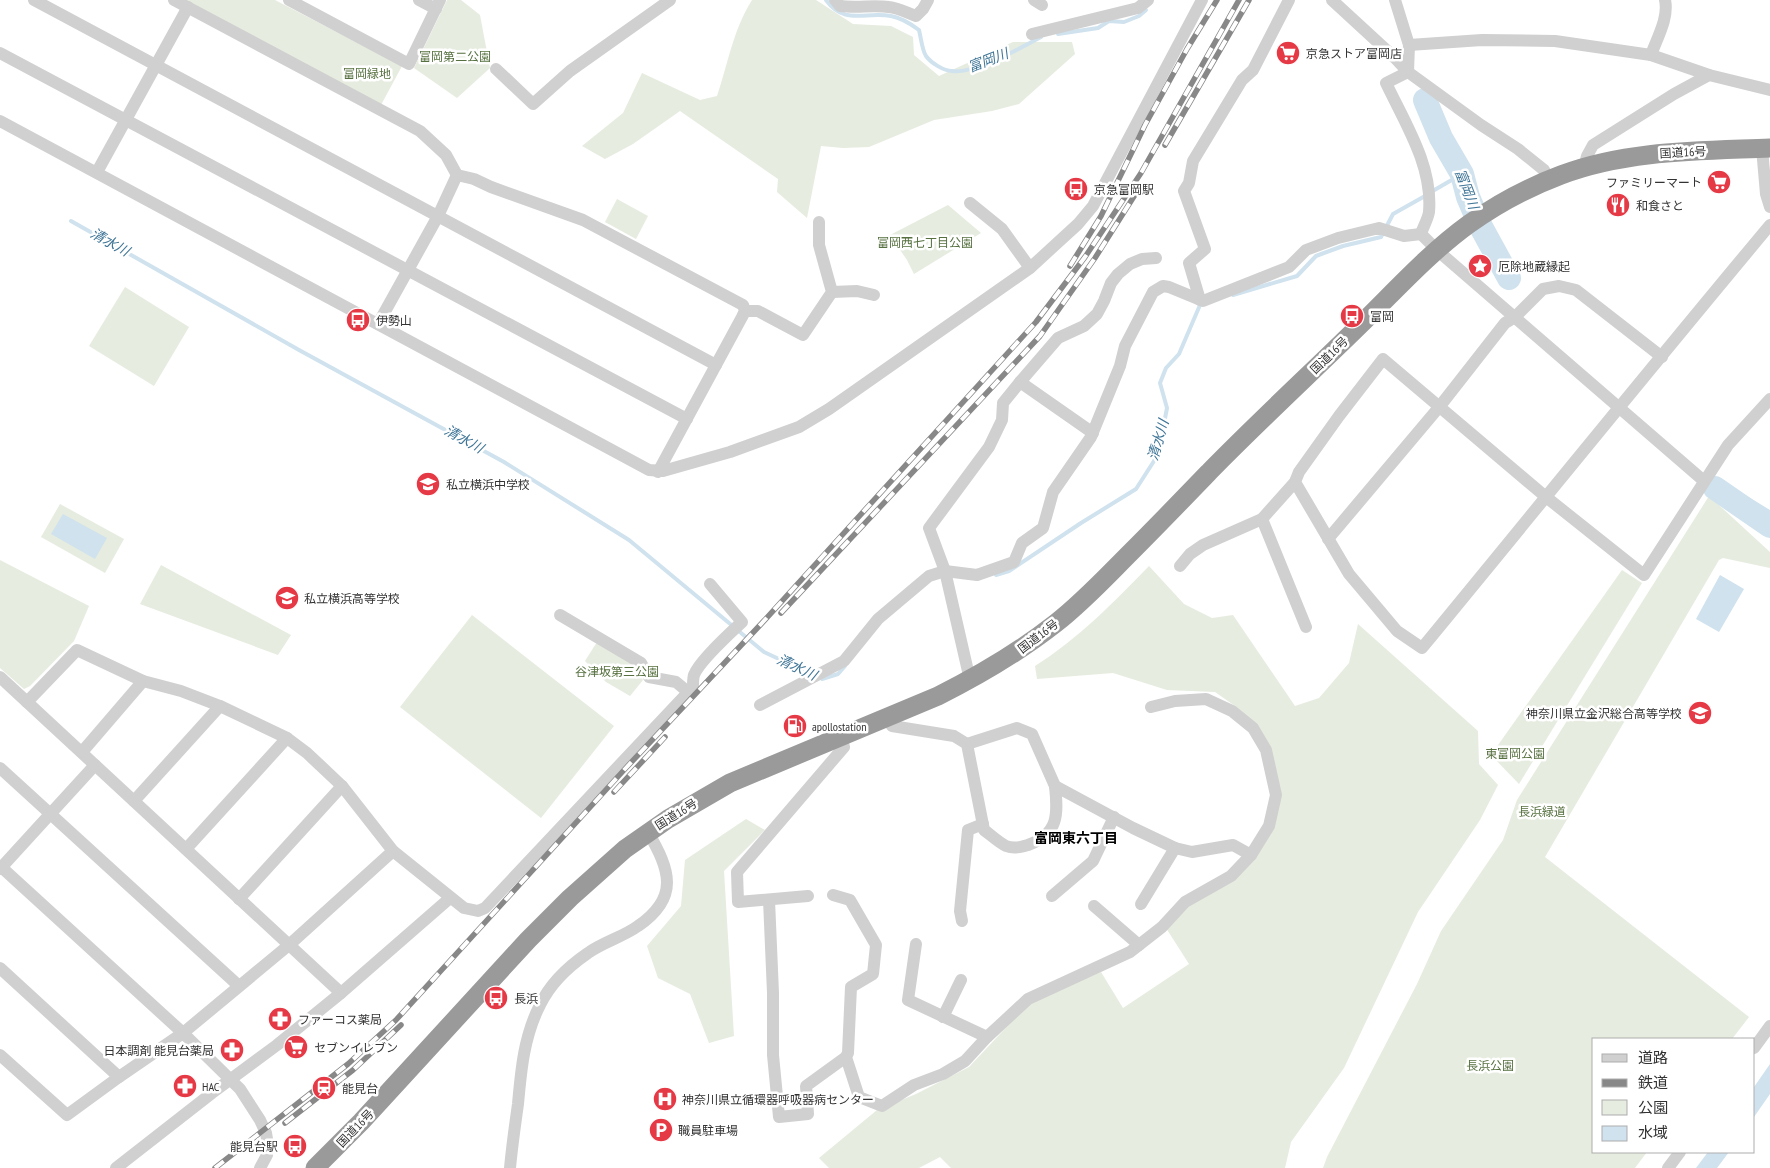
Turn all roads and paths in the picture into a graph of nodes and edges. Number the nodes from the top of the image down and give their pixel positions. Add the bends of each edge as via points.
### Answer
1 (34, 0) edge
2 (174, 0) edge
3 (289, 0) edge
4 (419, 0) edge
5 (670, 0) edge
6 (835, 0) edge
7 (928, 0) edge
8 (1148, 0) edge
9 (1202, 0) edge
10 (1289, 0) edge
11 (1332, 0) edge
12 (1395, 0) edge
13 (1665, 0) edge
14 (438, 4) edge
15 (188, 7) junction
16 (1032, 34) dead end
17 (1409, 45) junction
18 (0, 53) edge
19 (1651, 55) junction
20 (156, 65) junction
21 (496, 69) dead end
22 (1408, 72) junction
23 (1709, 75) junction
24 (1770, 90) edge
25 (125, 121) junction
26 (0, 122) edge
27 (1766, 148) edge
28 (1584, 168) junction
29 (97, 172) junction
30 (456, 175) junction
31 (1550, 180) junction
32 (970, 202) dead end
33 (1770, 207) edge
34 (438, 216) junction
35 (820, 222) dead end
36 (1421, 234) junction
37 (1767, 234) edge
38 (1438, 250) junction
39 (1156, 258) dead end
40 (1030, 268) junction
41 (407, 271) junction
42 (832, 292) junction
43 (874, 295) dead end
44 (1200, 300) junction
45 (745, 311) junction
46 (1515, 317) junction
47 (378, 324) junction
48 (1662, 357) junction
49 (716, 365) junction
50 (1020, 382) junction
51 (1770, 399) edge
52 (1440, 406) junction
53 (1620, 408) junction
54 (687, 418) junction
55 (1093, 433) junction
56 (658, 472) junction
57 (1704, 481) junction
58 (1296, 482) junction
59 (1546, 497) junction
60 (1262, 518) junction
61 (1328, 539) junction
62 (1180, 566) dead end
63 (945, 571) junction
64 (710, 584) dead end
65 (560, 615) dead end
66 (1306, 627) dead end
67 (0, 677) edge
68 (970, 680) junction
69 (143, 681) junction
70 (688, 692) junction
71 (27, 702) junction
72 (760, 705) dead end
73 (220, 706) junction
74 (1151, 707) dead end
75 (887, 718) junction
76 (841, 736) junction
77 (287, 738) junction
78 (967, 744) junction
79 (82, 752) junction
80 (95, 765) junction
81 (0, 768) edge
82 (342, 786) junction
83 (1055, 786) junction
84 (134, 801) junction
85 (49, 814) junction
86 (1114, 817) junction
87 (983, 824) junction
88 (648, 832) junction
89 (1175, 848) junction
90 (186, 849) junction
91 (394, 851) junction
92 (1252, 855) junction
93 (1, 868) edge
94 (833, 895) dead end
95 (808, 896) dead end
96 (1052, 896) dead end
97 (450, 898) junction
98 (239, 899) junction
99 (769, 900) junction
100 (1141, 904) dead end
101 (1094, 906) dead end
102 (962, 921) dead end
103 (916, 944) dead end
104 (289, 945) junction
105 (1139, 945) junction
106 (0, 968) edge
107 (961, 980) dead end
108 (238, 986) junction
109 (341, 993) junction
110 (943, 1017) junction
111 (1770, 1026) edge
112 (183, 1033) junction
113 (987, 1037) junction
114 (1755, 1047) edge
115 (0, 1055) edge
116 (846, 1057) junction
117 (119, 1077) junction
118 (230, 1080) junction
119 (1679, 1153) edge
120 (116, 1168) edge
121 (260, 1168) edge
122 (315, 1168) edge
123 (510, 1168) edge
124 (1668, 1168) edge

1 - 20 street
2 - 15 street
3 - 14 street via 409,64
4 - 14 street
5 - 21 street via 570,71 533,104
6 - 7 street via 840,6 888,6 916,16
8 - 16 street via 1138,8
9 - 40 street via 1093,206
10 - 44 street via 1253,70 1236,89 1193,161 1184,191 1205,248 1189,263
11 - 22 street
12 - 17 street
13 - 19 street via 1664,17
15 - 20 street
15 - 30 street via 420,131 446,155
17 - 19 street via 1482,40 1555,41
17 - 22 street
18 - 25 street
19 - 23 street
20 - 25 street
20 - 34 street
22 - 31 street via 1518,149 1544,170
22 - 36 street via 1386,83 1412,135 1428,179 1429,213
23 - 24 street
23 - 28 street via 1593,145 1586,156
25 - 29 street
25 - 41 street
26 - 29 street
27 - 28 highway, 国道16号 via 1653,154
27 - 33 street via 1766,194
28 - 31 highway, 国道16号
29 - 47 street
30 - 34 street
30 - 45 street via 592,224 743,305
31 - 38 highway, 国道16号 via 1510,198 1470,223
32 - 40 street via 1002,229
34 - 41 street
34 - 49 street
35 - 42 street via 819,245
36 - 38 street
36 - 44 street via 1404,236 1379,228 1338,238 1306,250 1289,267
37 - 48 street
38 - 46 street
38 - 68 highway, 国道16号 via 1228,453 1099,585 1058,622 1015,654
39 - 50 street via 1130,264 1118,274 1097,314 1084,326 1058,338
40 - 56 street via 799,427 730,452
41 - 47 street
41 - 54 street
42 - 43 street via 857,291
42 - 45 street via 803,335 758,311
44 - 55 street via 1169,287 1163,286 1153,292 1125,346
45 - 49 street
46 - 48 street via 1543,288 1559,286 1576,290
46 - 52 street via 1505,323
46 - 53 street
47 - 56 street
48 - 53 street
49 - 54 street
50 - 55 street
50 - 63 street via 1004,403 1002,420 988,447 929,528
51 - 57 street via 1728,445
52 - 58 street via 1383,359 1299,472
52 - 59 street
52 - 61 street
53 - 57 street
53 - 59 street
54 - 56 street
55 - 63 street via 1053,492 1043,528 1022,543 1014,562 977,576
57 - 59 street via 1644,575
58 - 60 street
58 - 61 street
59 - 61 street via 1422,648 1396,631 1348,574
60 - 62 street via 1203,545
60 - 66 street
63 - 68 street
63 - 72 street via 929,576 878,619 844,661
64 - 70 street via 742,622 694,674 693,687
65 - 70 street via 641,663 649,677 676,682
67 - 71 street
68 - 75 highway, 国道16号
69 - 71 street via 77,650
69 - 73 street
69 - 79 street
70 - 97 street via 484,908 478,911 464,908
71 - 79 street
73 - 77 street
73 - 84 street
74 - 92 street via 1206,698 1232,711 1253,728 1266,750 1276,796 1269,826
75 - 76 highway, 国道16号
75 - 78 street via 892,726 954,736
76 - 88 highway, 国道16号 via 730,783
76 - 99 street via 844,747 737,872 738,902
77 - 82 street
77 - 90 street
78 - 83 street via 1017,728 1032,734
78 - 87 street
79 - 80 street
80 - 84 street
80 - 85 street
81 - 85 street
82 - 91 street
82 - 98 street
83 - 86 street
83 - 87 street via 1058,809 1048,835 1018,848 1006,846 984,830
84 - 90 street
85 - 93 street
85 - 108 street
86 - 89 street
86 - 96 street via 1093,861
87 - 102 street via 968,830 960,911
88 - 122 highway, 国道16号 via 609,862 528,940 362,1122
88 - 123 street via 666,868 668,883 664,899 638,927 589,952 571,966 554,983 540,1005 521,1062
89 - 92 street via 1192,852 1233,845
89 - 100 street
90 - 98 street
91 - 97 street
91 - 104 street
92 - 105 street via 1231,876 1185,902 1162,927
93 - 112 street
94 - 116 street via 850,900 876,945 873,974 851,987
95 - 99 street
97 - 109 street
98 - 104 street
99 - 116 street via 773,1056 779,1117 808,1114 806,1086
101 - 105 street
103 - 110 street via 908,1000
104 - 108 street
104 - 109 street
105 - 113 street via 1028,998
106 - 117 street
107 - 110 street
108 - 112 street
109 - 118 street
110 - 113 street
111 - 114 street
112 - 117 street
112 - 118 street
113 - 116 street via 966,1061 914,1085 882,1106 859,1097
115 - 117 street via 67,1115
118 - 120 street
118 - 121 street via 247,1098 266,1133 267,1155
119 - 124 street

